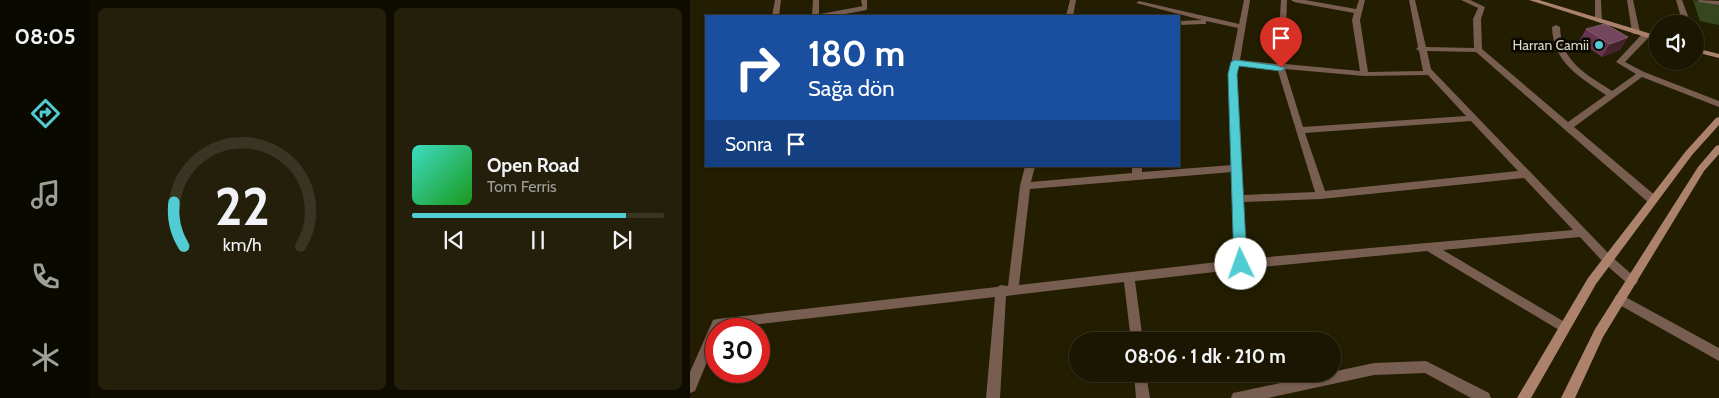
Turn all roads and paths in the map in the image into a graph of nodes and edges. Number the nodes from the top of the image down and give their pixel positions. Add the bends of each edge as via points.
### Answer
1 (778, 0) edge
2 (816, 0) edge
3 (1073, 0) edge
4 (1247, 0) edge
5 (1284, 0) edge
6 (1294, 0) edge
7 (1362, 0) edge
8 (1412, 0) edge
9 (1464, 0) edge
10 (1532, 0) edge
11 (1598, 0) edge
12 (1630, 0) edge
13 (1679, 0) edge
14 (1700, 0) edge
15 (1543, 2) edge
16 (1138, 3) dead end
17 (1719, 3) edge
18 (864, 4) edge
19 (1358, 12) junction
20 (776, 15) edge
21 (816, 15) edge
22 (826, 15) edge
23 (1069, 15) edge
24 (1684, 15) edge
25 (1216, 21) junction
26 (1599, 21) junction
27 (1180, 23) edge
28 (1242, 27) junction
29 (1556, 27) dead end
30 (1636, 32) junction
31 (1646, 35) junction
32 (1649, 36) edge
33 (1420, 49) junction
34 (1478, 50) junction
35 (1704, 52) edge
36 (1719, 56) edge
37 (1235, 62) junction
38 (1281, 68) junction
39 (1430, 73) junction
40 (1364, 74) junction
41 (1642, 74) junction
42 (1612, 95) junction
43 (1719, 104) edge
44 (1473, 118) junction
45 (1719, 120) edge
46 (1569, 126) junction
47 (1300, 130) junction
48 (1719, 148) edge
49 (1030, 167) edge
50 (1236, 168) junction
51 (1137, 171) edge
52 (1526, 174) junction
53 (1025, 186) junction
54 (1321, 195) junction
55 (1238, 199) junction
56 (1653, 200) junction
57 (1582, 233) junction
58 (1429, 247) junction
59 (1608, 260) junction
60 (1241, 264) junction
61 (1129, 276) junction
62 (1632, 281) junction
63 (1007, 290) junction
64 (1620, 299) junction
65 (1564, 328) junction
66 (1136, 332) edge
67 (1719, 355) edge
68 (1141, 382) edge
69 (690, 387) edge
70 (993, 398) edge
71 (1143, 398) edge
72 (1238, 398) edge
73 (1484, 398) edge
74 (1524, 398) edge
75 (1568, 398) edge

1 - 20 street
2 - 21 street
3 - 23 street
4 - 28 street
5 - 38 street
6 - 19 street
7 - 19 street
8 - 33 street
9 - 34 street via 1482,7 1477,19
10 - 15 main road
11 - 26 street
12 - 30 street
13 - 24 street
14 - 17 street
15 - 26 main road
16 - 25 street
18 - 22 lane
19 - 40 street via 1356,20
25 - 27 street
25 - 28 street
26 - 30 main road
28 - 37 street
29 - 42 street via 1555,38 1566,60
30 - 31 main road
31 - 32 main road
31 - 41 street via 1620,62
33 - 34 street
33 - 39 street
34 - 46 street
35 - 36 main road
37 - 38 street
37 - 50 street
38 - 40 street
38 - 47 street
39 - 40 street
39 - 44 street
41 - 42 street
41 - 43 street
42 - 46 street
44 - 47 street
44 - 52 street
45 - 56 main road
46 - 56 street
47 - 54 street
48 - 62 main road via 1701,169
49 - 53 street
50 - 51 street
50 - 55 street
51 - 53 street
52 - 54 street
52 - 57 street
53 - 63 street
54 - 55 street
55 - 60 street
56 - 59 main road
57 - 58 street
57 - 59 street
58 - 60 street
58 - 65 street
59 - 62 street
59 - 65 main road
60 - 61 street
61 - 63 street
61 - 66 street
62 - 64 main road
63 - 69 street via 718,324
63 - 70 street
64 - 67 street
64 - 75 main road
65 - 74 main road
68 - 71 street
72 - 73 street via 1374,369 1426,368

